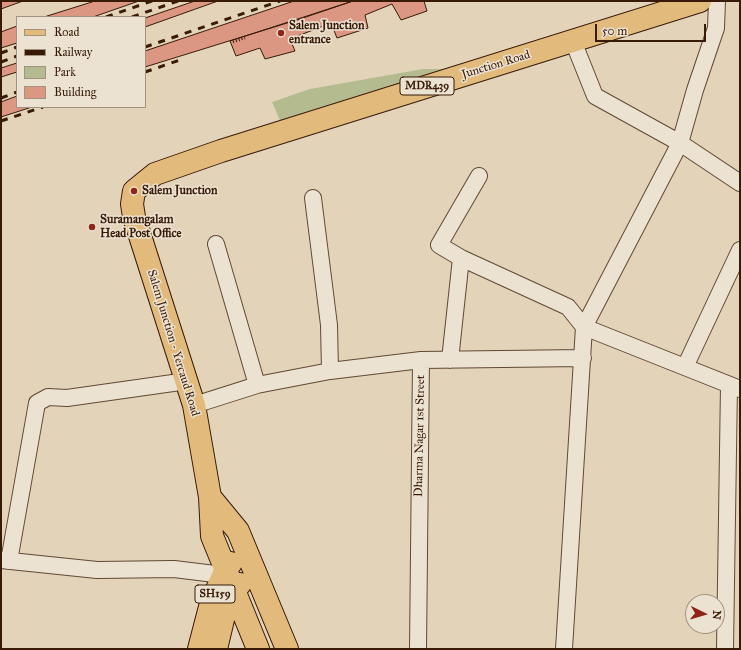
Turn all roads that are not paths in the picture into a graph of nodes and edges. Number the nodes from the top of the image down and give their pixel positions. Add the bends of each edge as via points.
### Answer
1 (700, 1) edge
2 (717, 1) edge
3 (573, 41) junction
4 (680, 143) junction
5 (155, 174) joint
6 (479, 176) dead end
7 (740, 183) edge
8 (313, 198) dead end
9 (216, 244) dead end
10 (740, 250) edge
11 (461, 258) junction
12 (584, 327) junction
13 (583, 358) junction
14 (421, 360) junction
15 (450, 360) junction
16 (685, 367) junction
17 (330, 371) junction
18 (187, 381) junction
19 (257, 385) junction
20 (735, 387) edge
21 (194, 405) junction
22 (210, 497) junction
23 (244, 546) junction
24 (5, 560) edge
25 (254, 569) junction
26 (228, 578) junction
27 (199, 649) edge
28 (216, 649) edge
29 (258, 649) edge
30 (287, 649) edge
31 (418, 649) edge
32 (564, 649) edge
33 (725, 649) edge

1 - 3 main road, Junction Road / MDR439
2 - 4 street via 716,28
3 - 4 street via 594,96
3 - 5 main road, Junction Road / MDR439 via 228,148
4 - 7 street
4 - 12 street
5 - 18 main road, Salem Junction - Yercaud Road via 134,191 134,217
6 - 11 street via 439,245
8 - 17 street via 329,325
9 - 19 street
10 - 16 street
11 - 12 street via 568,307
11 - 15 street
12 - 13 street
12 - 16 street
13 - 15 street, Dharma Nagar 1st Street
13 - 32 street
14 - 15 street, Dharma Nagar 1st Street
14 - 17 street
14 - 31 street, Dharma Nagar 1st Street
16 - 20 street
17 - 19 street
18 - 21 main road, Salem Junction - Yercaud Road
18 - 24 street via 67,398 48,396 37,403
19 - 21 street
20 - 33 street
21 - 22 main road, Salem Junction - Yercaud Road
22 - 23 main road, Salem Junction - Yercaud Road via 238,531
22 - 26 main road via 212,536
23 - 25 main road, Salem Junction - Yercaud Road
23 - 26 main road, SH159
24 - 26 street via 97,570 174,569
25 - 26 main road
25 - 30 main road, Salem Junction - Yercaud Road
26 - 27 main road, SH159 via 211,603
26 - 28 main road via 225,611
26 - 29 main road

